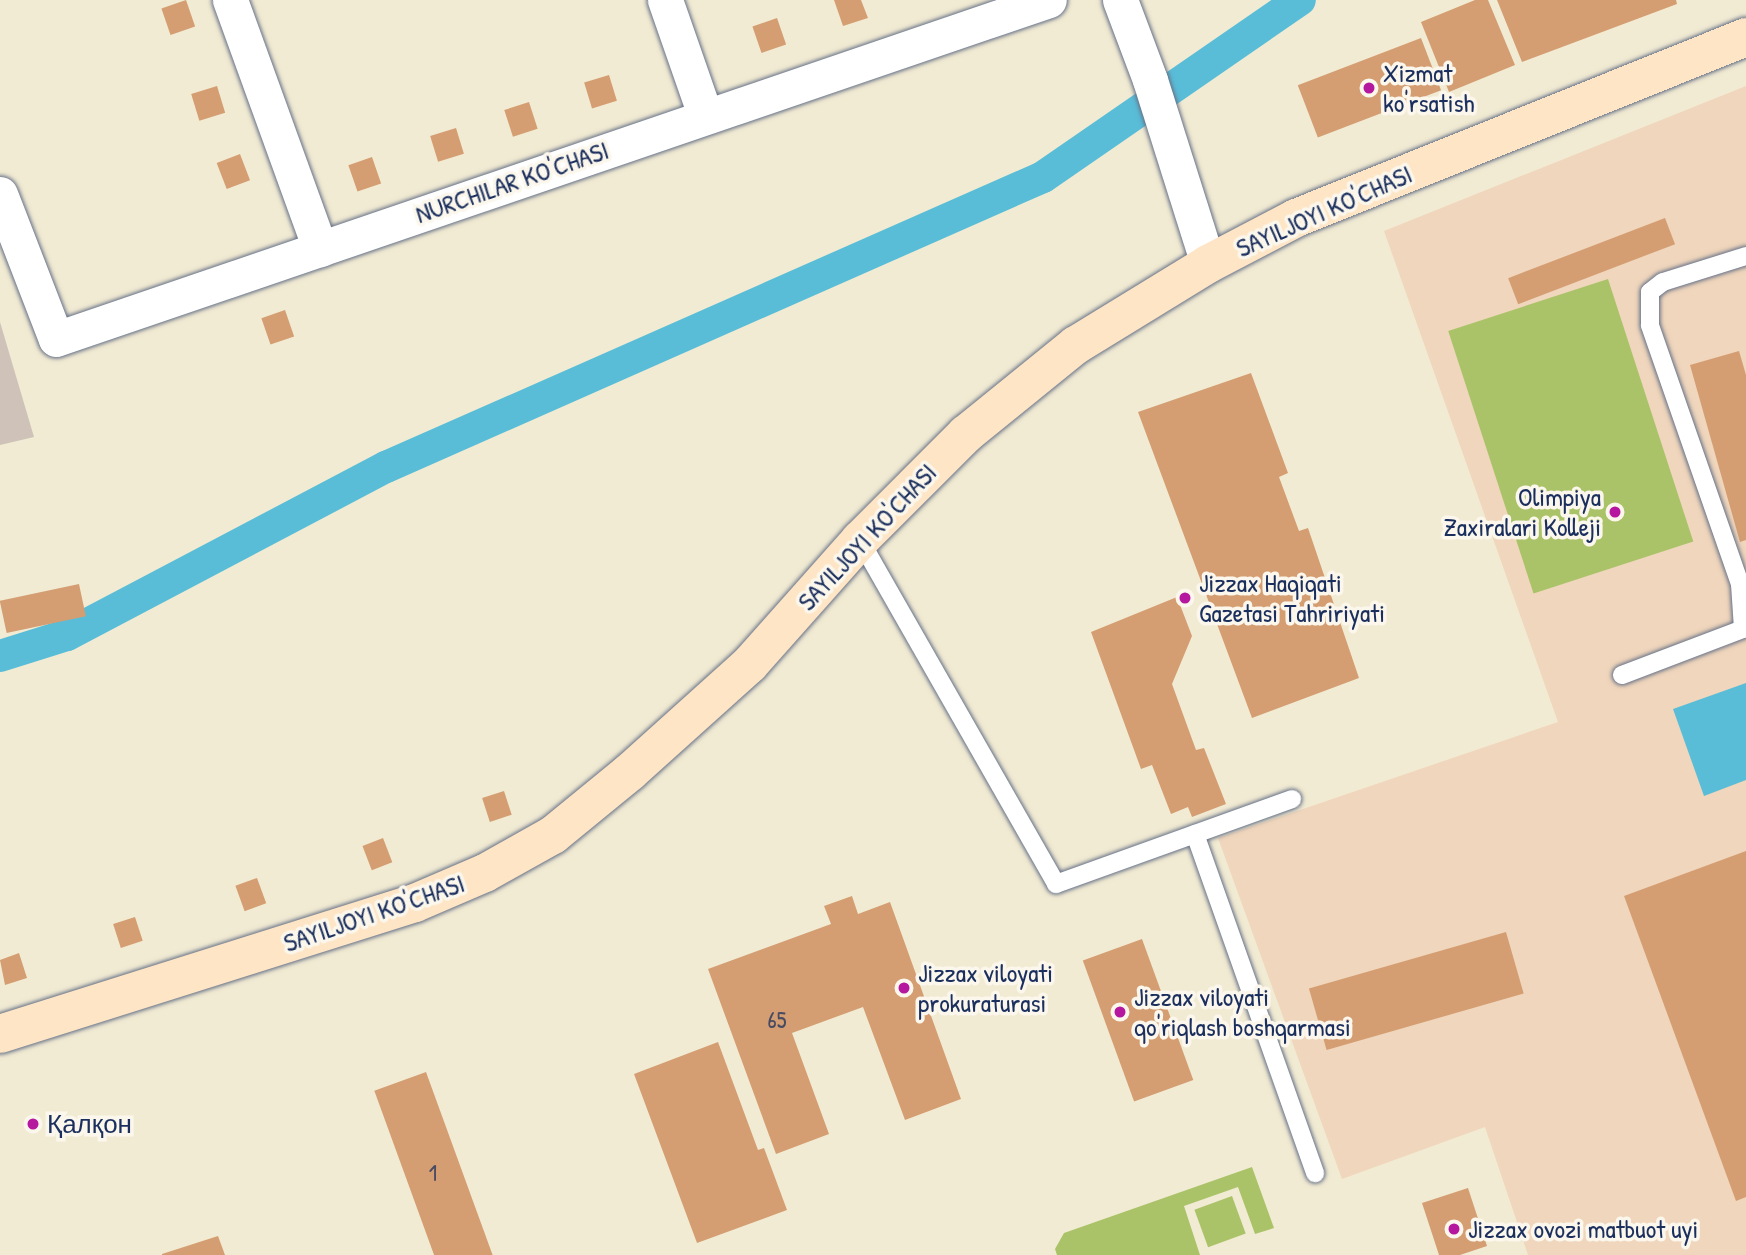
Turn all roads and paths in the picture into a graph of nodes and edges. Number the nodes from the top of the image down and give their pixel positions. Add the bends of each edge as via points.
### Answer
1 (230, 0) edge
2 (665, 0) edge
3 (1049, 0) edge
4 (1120, 0) edge
5 (1746, 37) edge
6 (705, 115) junction
7 (0, 194) edge
8 (320, 248) junction
9 (1746, 256) edge
10 (1208, 264) junction
11 (860, 540) junction
12 (1622, 675) dead end
13 (1292, 799) dead end
14 (1195, 834) junction
15 (0, 1034) edge
16 (1315, 1173) dead end

1 - 8 street
2 - 6 street
3 - 6 street, NURCHILAR KO'CHASI
4 - 10 street
5 - 10 main road, SAYILJOYI KO'CHASI via 1296,218
6 - 8 street, NURCHILAR KO'CHASI
7 - 8 street, NURCHILAR KO'CHASI via 56,339
9 - 12 lane via 1663,282 1650,292 1650,325 1740,584 1743,629
10 - 11 main road, SAYILJOYI KO'CHASI via 1076,345 966,434
11 - 14 lane via 1056,884
11 - 15 main road, SAYILJOYI KO'CHASI via 750,663 553,835 485,873 415,904
13 - 14 lane
14 - 16 lane

